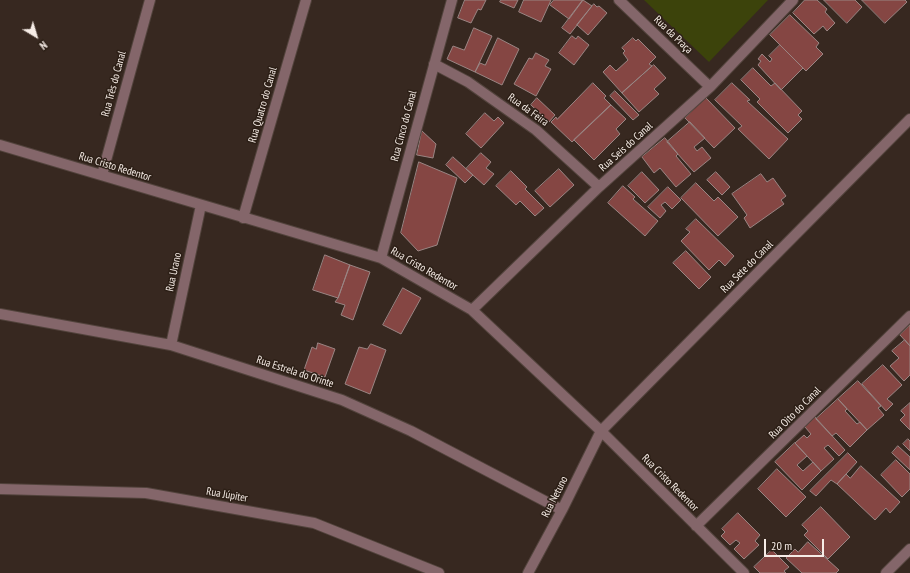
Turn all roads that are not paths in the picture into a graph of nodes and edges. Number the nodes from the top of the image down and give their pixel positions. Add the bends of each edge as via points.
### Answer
1 (150, 0) edge
2 (306, 0) edge
3 (452, 0) edge
4 (619, 0) edge
5 (793, 0) edge
6 (434, 64) junction
7 (710, 87) junction
8 (910, 119) edge
9 (0, 145) edge
10 (102, 175) junction
11 (599, 188) junction
12 (201, 205) junction
13 (243, 218) junction
14 (381, 258) junction
15 (472, 310) junction
16 (0, 314) edge
17 (910, 316) edge
18 (171, 345) junction
19 (601, 431) junction
20 (0, 489) edge
21 (562, 510) junction
22 (696, 526) junction
23 (910, 549) edge
24 (439, 573) edge
25 (528, 573) edge
26 (744, 573) edge
27 (886, 573) edge

1 - 10 street, Rua Três do Canal
2 - 13 street, Rua Quatro do Canal
3 - 6 street, Rua Cinco do Canal
4 - 7 street, Rua da Praça
5 - 7 street, Rua Seis do Canal
6 - 11 street, Rua da Feira via 468,82 536,130
6 - 14 street, Rua Cinco do Canal
7 - 11 street, Rua Seis do Canal
8 - 19 street, Rua Sete do Canal
9 - 10 street, Rua Cristo Redentor
10 - 12 street, Rua Cristo Redentor
11 - 15 street, Rua Seis do Canal
12 - 13 street, Rua Cristo Redentor
12 - 18 street, Rua Urano
13 - 14 street, Rua Cristo Redentor
14 - 15 street, Rua Cristo Redentor
15 - 19 street, Rua Cristo Redentor
16 - 18 street, Rua Estrela do Orinte
17 - 22 street, Rua Oito do Canal
18 - 21 street, Rua Estrela do Orinte via 342,400 411,431
19 - 21 street, Rua Netuno
19 - 22 street, Rua Cristo Redentor
20 - 24 street, Rua Júpiter via 146,493 314,523
21 - 25 street, Rua Netuno
22 - 26 street, Rua Cristo Redentor
23 - 27 street

